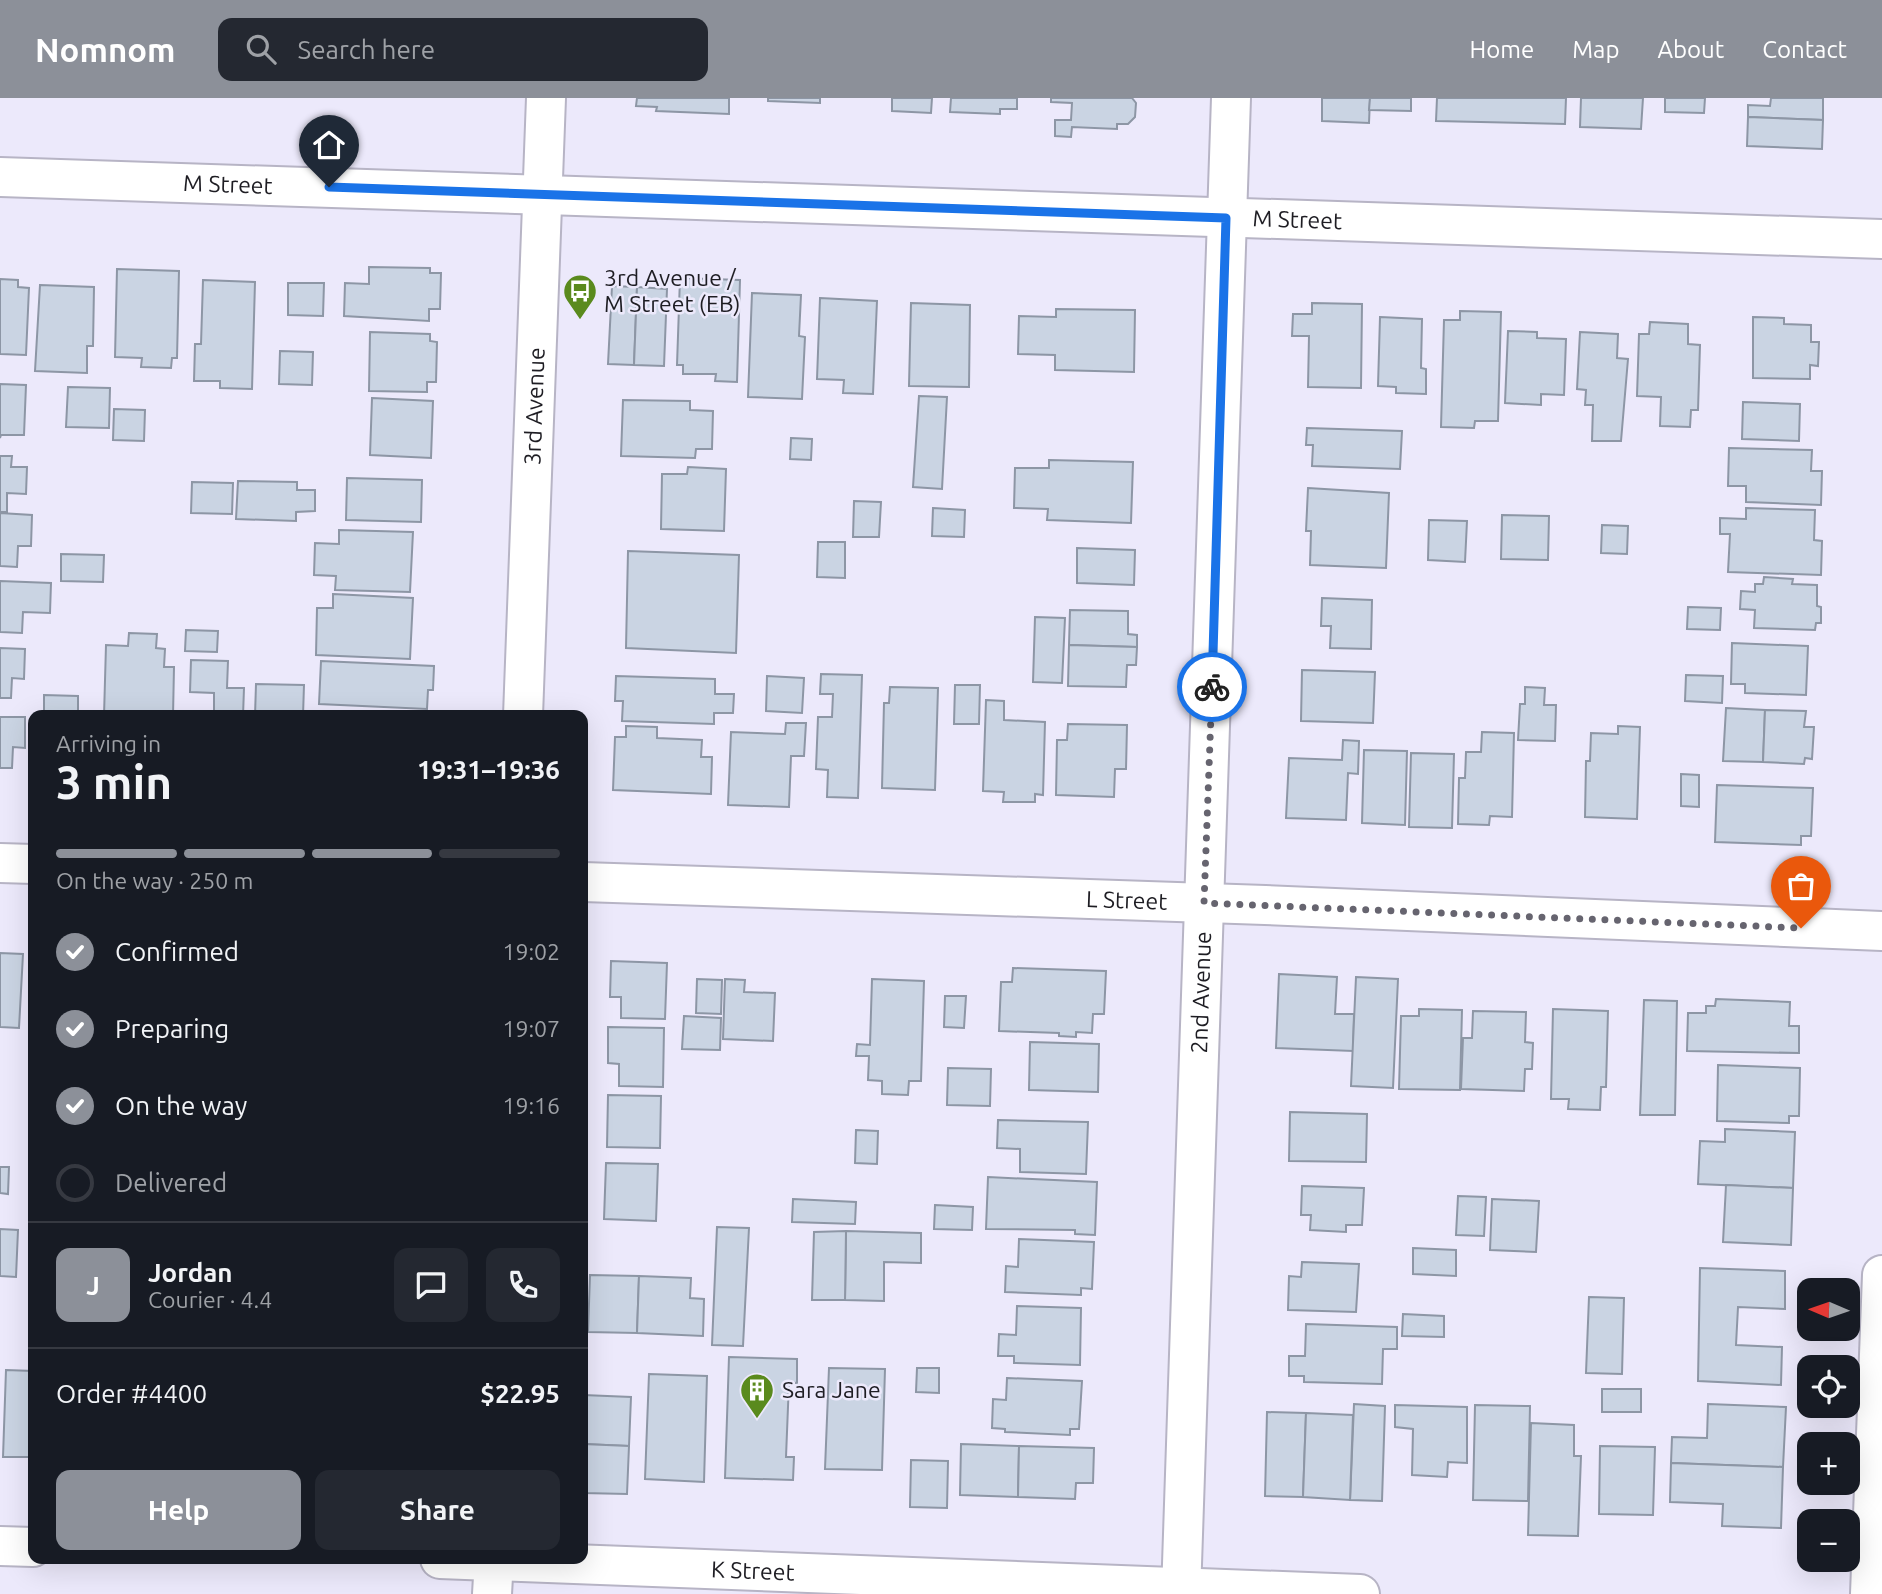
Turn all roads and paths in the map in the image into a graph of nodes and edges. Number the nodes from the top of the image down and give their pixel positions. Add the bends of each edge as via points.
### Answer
1 (546, 98) edge
2 (1231, 98) edge
3 (0, 177) edge
4 (542, 193) junction
5 (1226, 218) junction
6 (1882, 239) edge
7 (523, 710) edge
8 (0, 863) edge
9 (28, 864) edge
10 (588, 882) edge
11 (1204, 903) junction
12 (1882, 931) edge
13 (1882, 1275) edge
14 (0, 1546) edge
15 (28, 1547) edge
16 (460, 1564) edge
17 (493, 1572) edge
18 (1181, 1591) edge
19 (1360, 1594) edge
20 (1870, 1594) edge

1 - 4 street, 3rd Avenue
2 - 5 street, 2nd Avenue
3 - 4 street, M Street
4 - 5 street, M Street
4 - 7 street, 3rd Avenue
5 - 6 street, M Street
5 - 11 street, 2nd Avenue
8 - 9 street
10 - 11 street, L Street
11 - 12 street, L Street
11 - 18 street, 2nd Avenue
13 - 20 street
14 - 15 street
16 - 17 street, K Street
17 - 18 street, K Street
18 - 19 street, K Street

